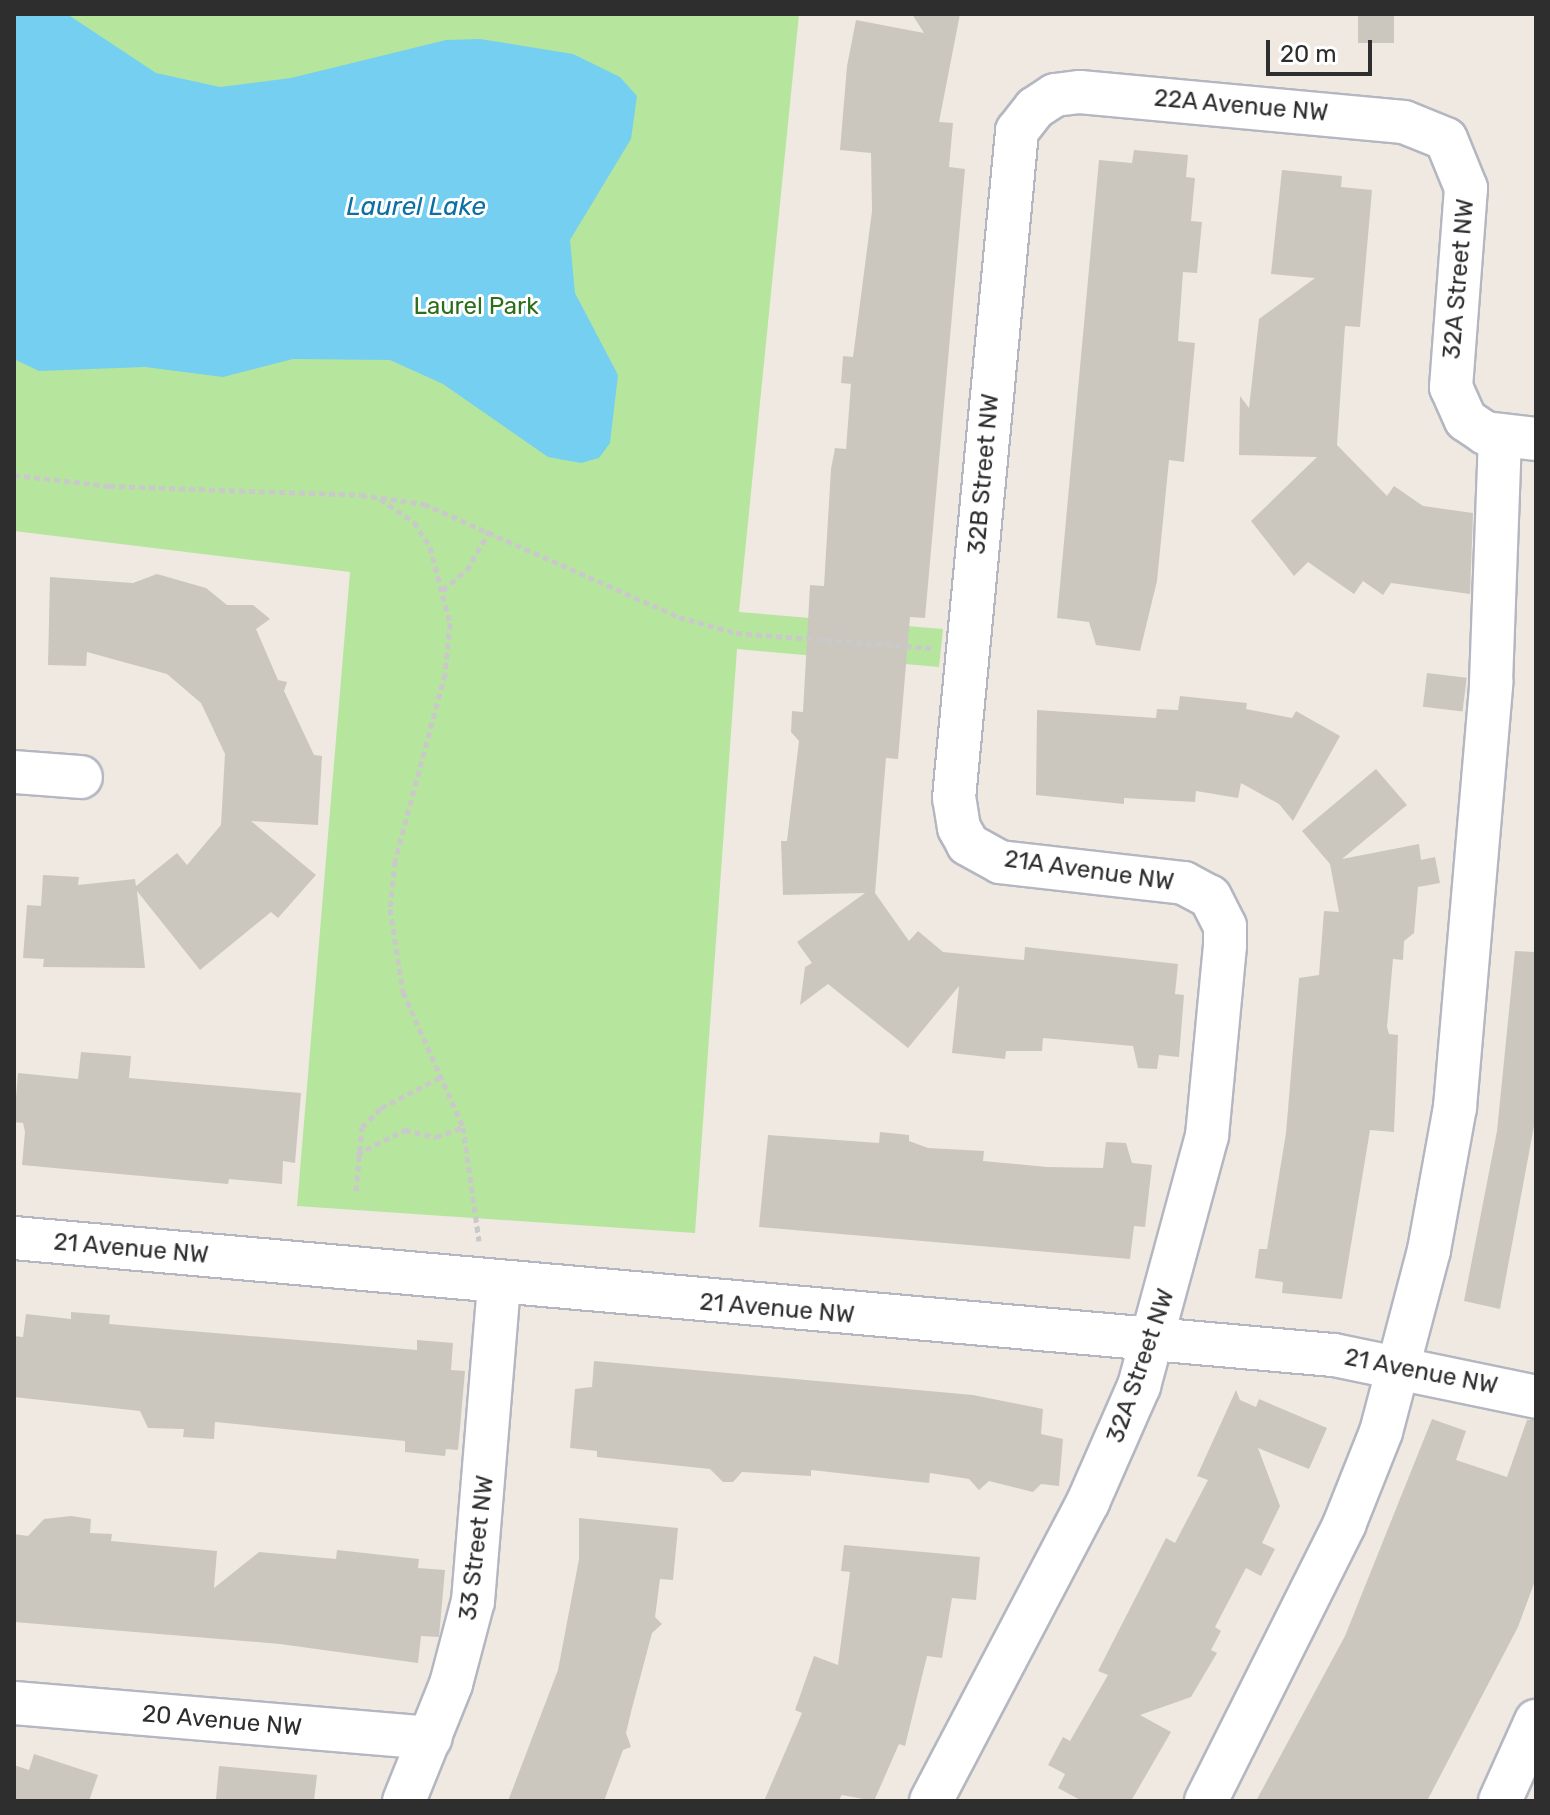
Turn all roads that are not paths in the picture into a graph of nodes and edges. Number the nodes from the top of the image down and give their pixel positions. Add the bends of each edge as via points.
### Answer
1 (1035, 108) joint
2 (1446, 139) joint
3 (1501, 432) edge
4 (14, 772) edge
5 (81, 777) dead end
6 (968, 844) joint
7 (1210, 897) joint
8 (14, 1238) edge
9 (490, 1282) junction
10 (1153, 1339) junction
11 (1401, 1365) junction
12 (1536, 1397) edge
13 (14, 1703) edge
14 (1536, 1721) edge
15 (431, 1738) junction
16 (404, 1801) edge
17 (931, 1801) edge
18 (1206, 1801) edge
19 (1500, 1801) edge

1 - 2 street, 22A Avenue NW via 1055,95 1080,92 1404,122
1 - 6 street, 32B Street NW via 1011,151 954,798
2 - 3 street, 32A Street NW via 1466,188 1451,387
3 - 11 street via 1491,683 1455,1107
4 - 5 street
6 - 7 street, 21A Avenue NW via 1023,867 1161,879
7 - 10 street, 32A Street NW via 1225,926 1225,946 1207,1136
8 - 9 street, 21 Avenue NW
9 - 10 street, 21 Avenue NW
9 - 15 street, 33 Street NW via 473,1601
10 - 11 street, 21 Avenue NW
10 - 17 street, 32A Street NW via 1088,1502
11 - 12 street, 21 Avenue NW
11 - 18 street via 1344,1525
13 - 15 street, 20 Avenue NW
14 - 19 street
15 - 16 street, 33 Street NW

